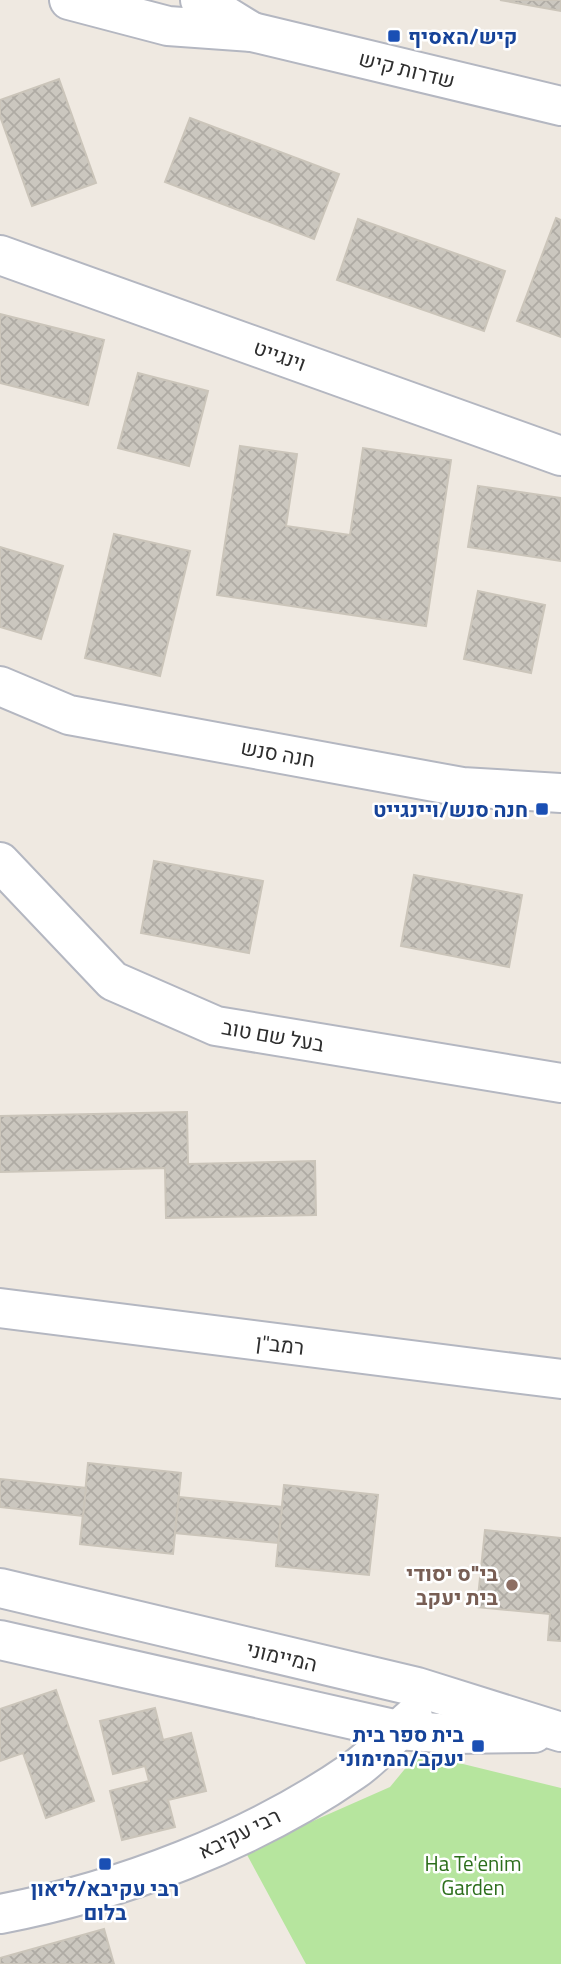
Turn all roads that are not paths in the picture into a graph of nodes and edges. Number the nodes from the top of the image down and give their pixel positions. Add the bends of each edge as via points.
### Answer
1 (69, 0) edge
2 (200, 0) edge
3 (137, 9) edge
4 (252, 32) junction
5 (561, 106) edge
6 (0, 255) edge
7 (561, 456) edge
8 (0, 686) edge
9 (561, 793) edge
10 (0, 862) edge
11 (561, 1083) edge
12 (0, 1308) edge
13 (561, 1379) edge
14 (0, 1588) edge
15 (0, 1640) edge
16 (451, 1696) junction
17 (398, 1730) junction
18 (561, 1732) edge
19 (0, 1914) edge

1 - 3 street, שדרות קיש
2 - 4 street, שדרות קיש
3 - 4 street, שדרות קיש via 201,31
4 - 5 street, שדרות קיש
6 - 7 street, וינגייט
8 - 9 street, חנה סנש via 69,715 462,787
10 - 11 street, בעל שם טוב via 113,981 216,1026
12 - 13 street, רמב"ן
14 - 16 street, המיימוני
15 - 17 street, המיימוני
16 - 17 street, רבי עקיבא
16 - 18 street, המיימוני
17 - 18 street, המיימוני
17 - 19 street, רבי עקיבא via 356,1769 320,1792 175,1864 114,1886

